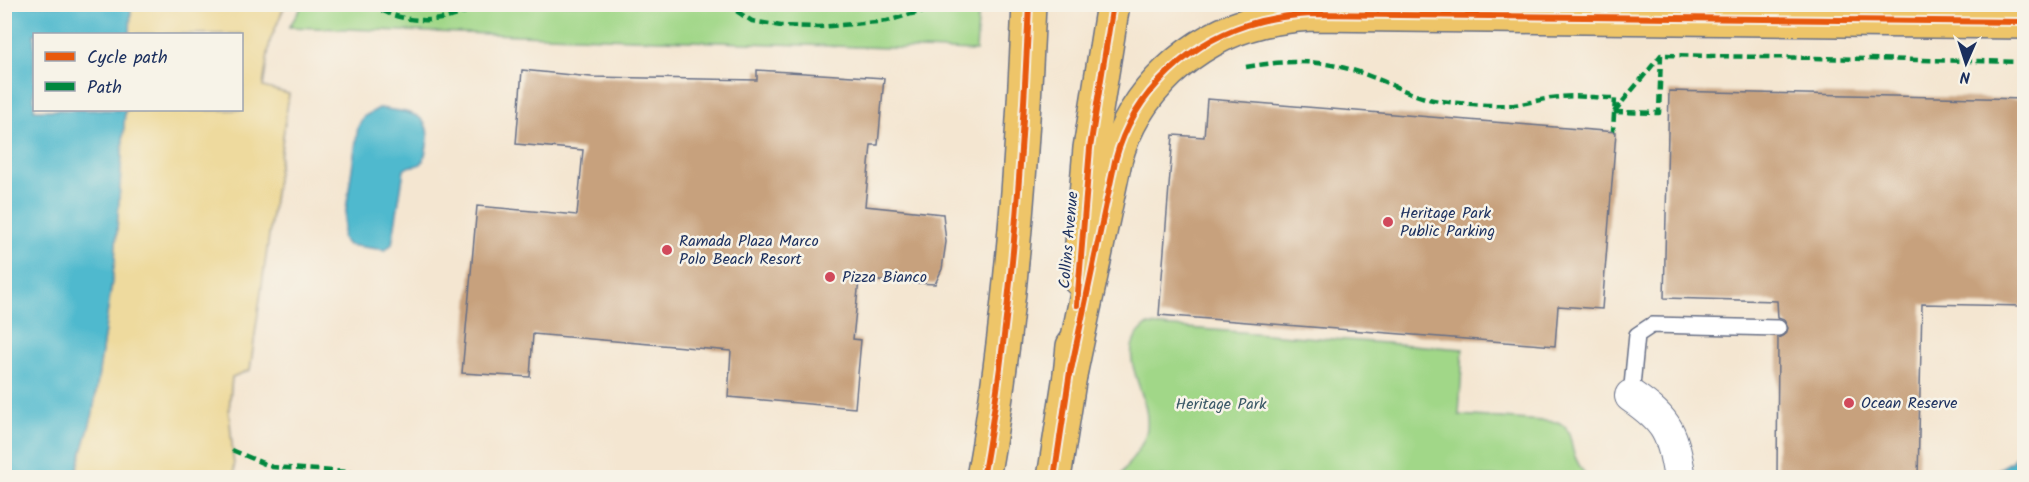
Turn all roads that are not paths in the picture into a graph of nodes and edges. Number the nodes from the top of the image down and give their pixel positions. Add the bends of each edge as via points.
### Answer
1 (1029, 4) edge
2 (1113, 5) edge
3 (2025, 22) edge
4 (1778, 328) dead end
5 (1070, 375) junction
6 (1631, 396) joint
7 (983, 477) edge
8 (1054, 477) edge
9 (1680, 477) edge

1 - 7 main road via 1012,264
2 - 5 main road, Collins Avenue via 1090,148
3 - 5 main road via 1311,14 1260,21 1190,55 1140,104 1129,123 1113,171
4 - 6 lane via 1652,325 1636,335
5 - 8 main road, Collins Avenue
6 - 9 street via 1664,424 1674,446

